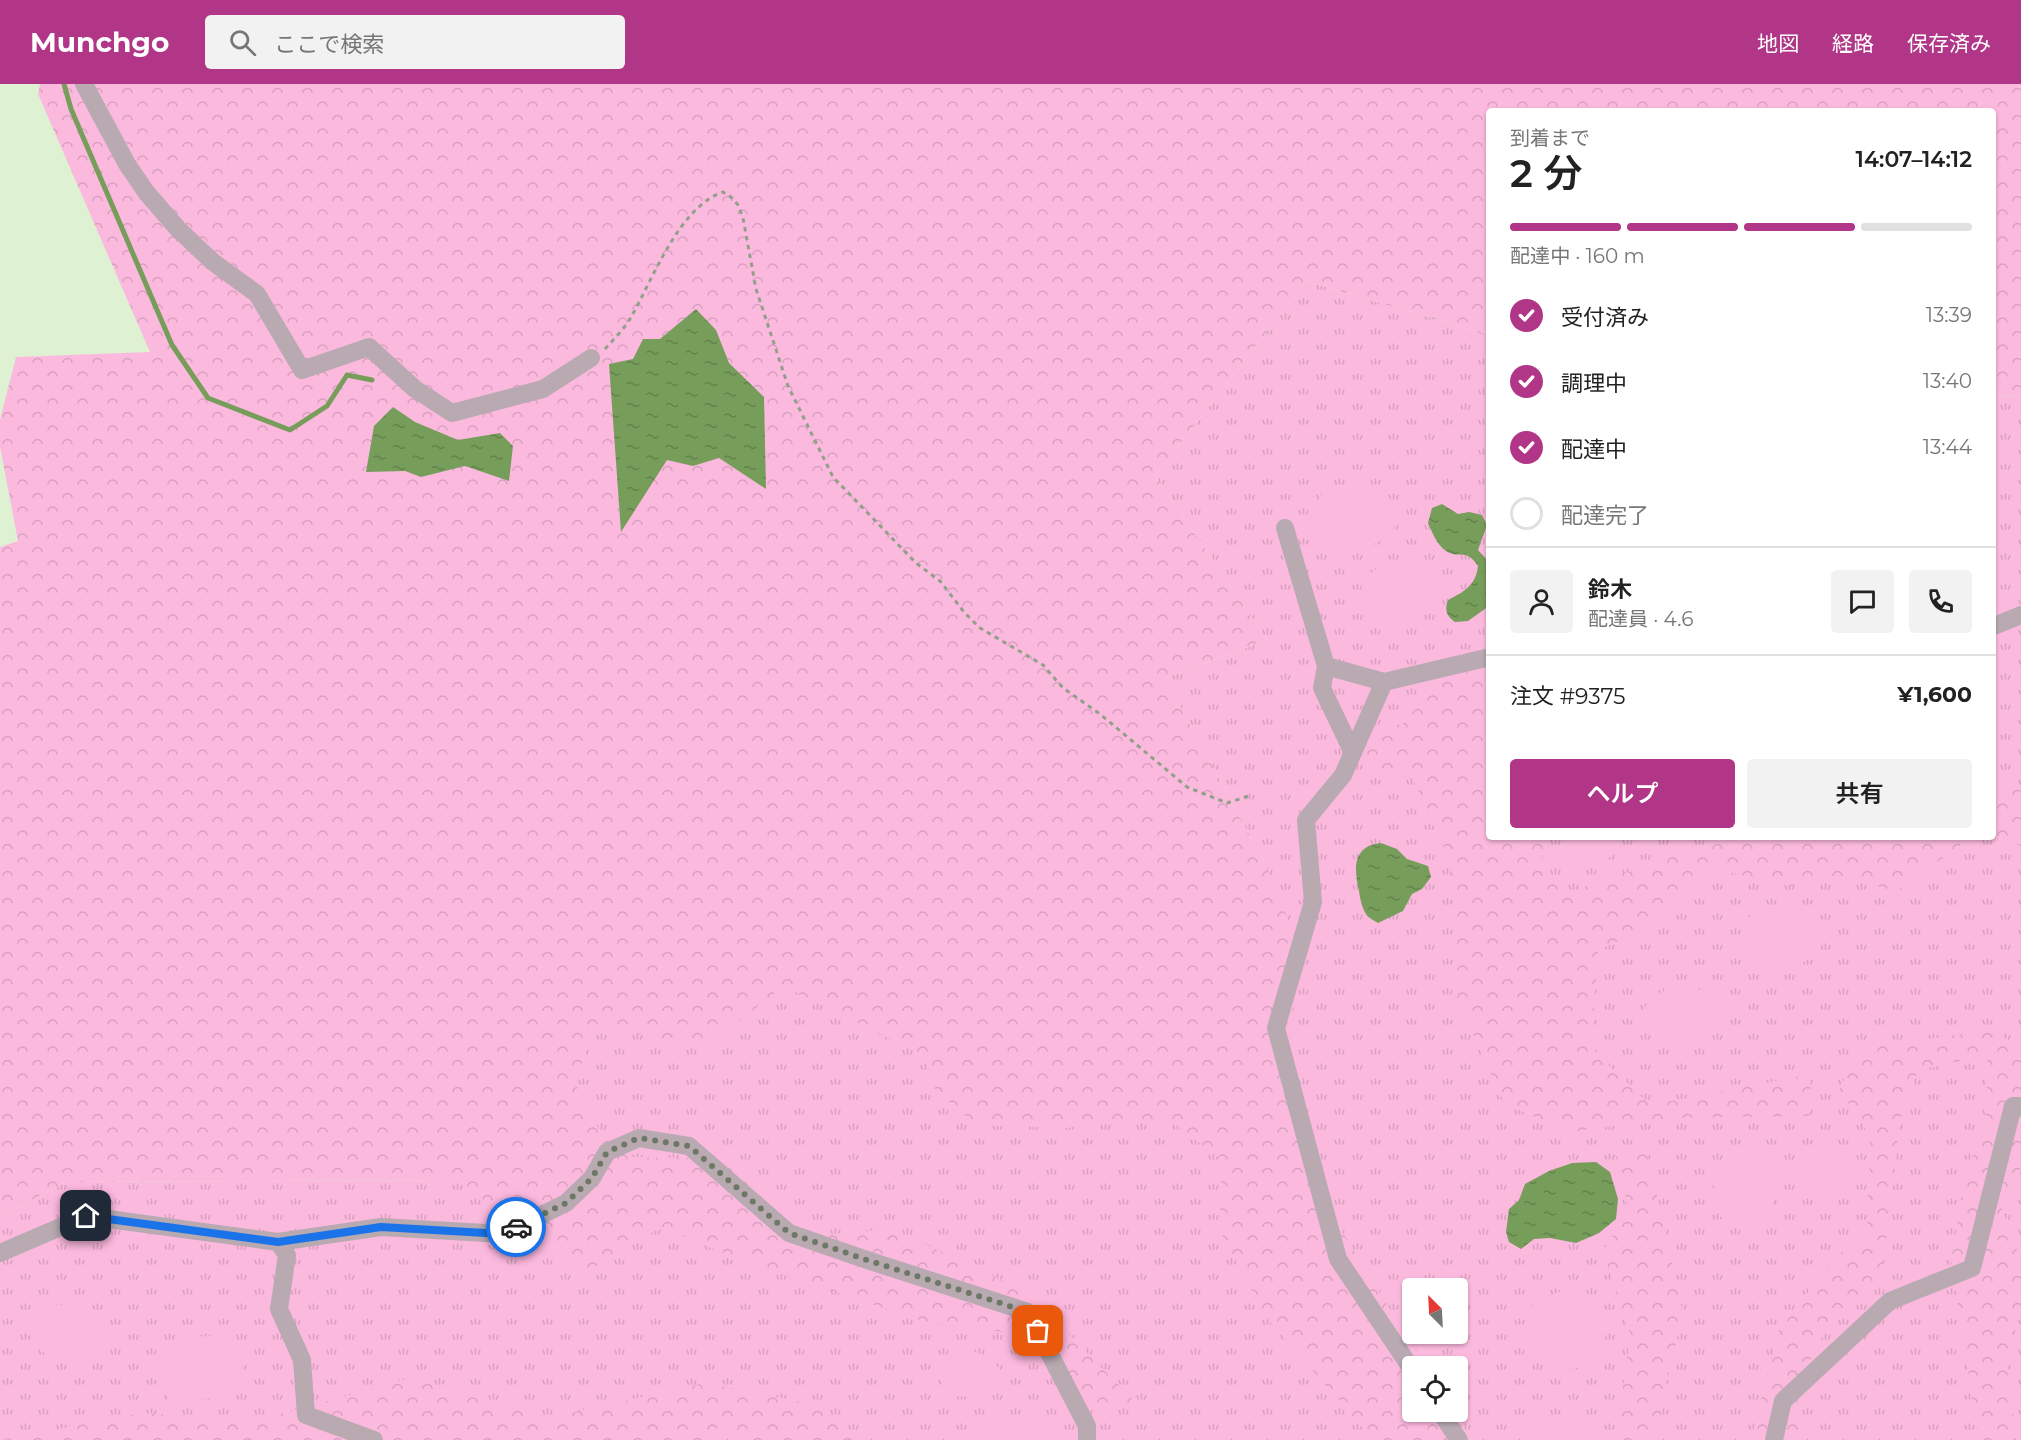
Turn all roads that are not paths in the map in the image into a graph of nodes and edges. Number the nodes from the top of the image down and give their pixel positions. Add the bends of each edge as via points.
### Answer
1 (84, 84) edge
2 (591, 358) road end
3 (1284, 528) dead end
4 (2021, 615) edge
5 (1996, 625) edge
6 (1486, 658) edge
7 (1326, 666) junction
8 (1384, 682) junction
9 (1353, 753) junction
10 (2021, 1106) edge
11 (278, 1242) junction
12 (0, 1253) edge
13 (1403, 1356) edge
14 (1447, 1422) edge
15 (374, 1440) edge
16 (1087, 1440) edge
17 (1459, 1440) edge
18 (1774, 1440) edge

1 - 2 street via 146,192 213,262 256,294 302,370 369,347 414,390 452,413 543,389
3 - 7 street
4 - 5 street
6 - 8 street
7 - 8 street
7 - 9 street via 1322,688
8 - 9 street
9 - 13 street via 1343,775 1306,820 1313,902 1276,1028 1338,1259
10 - 18 street via 2013,1106 1972,1268 1890,1301 1783,1401
11 - 12 street via 86,1216
11 - 15 street via 287,1255 279,1310 302,1360 306,1415
11 - 16 street via 381,1227 503,1234 566,1203 592,1178 607,1152 639,1138 689,1146 789,1233 1028,1312 1087,1426
14 - 17 street

